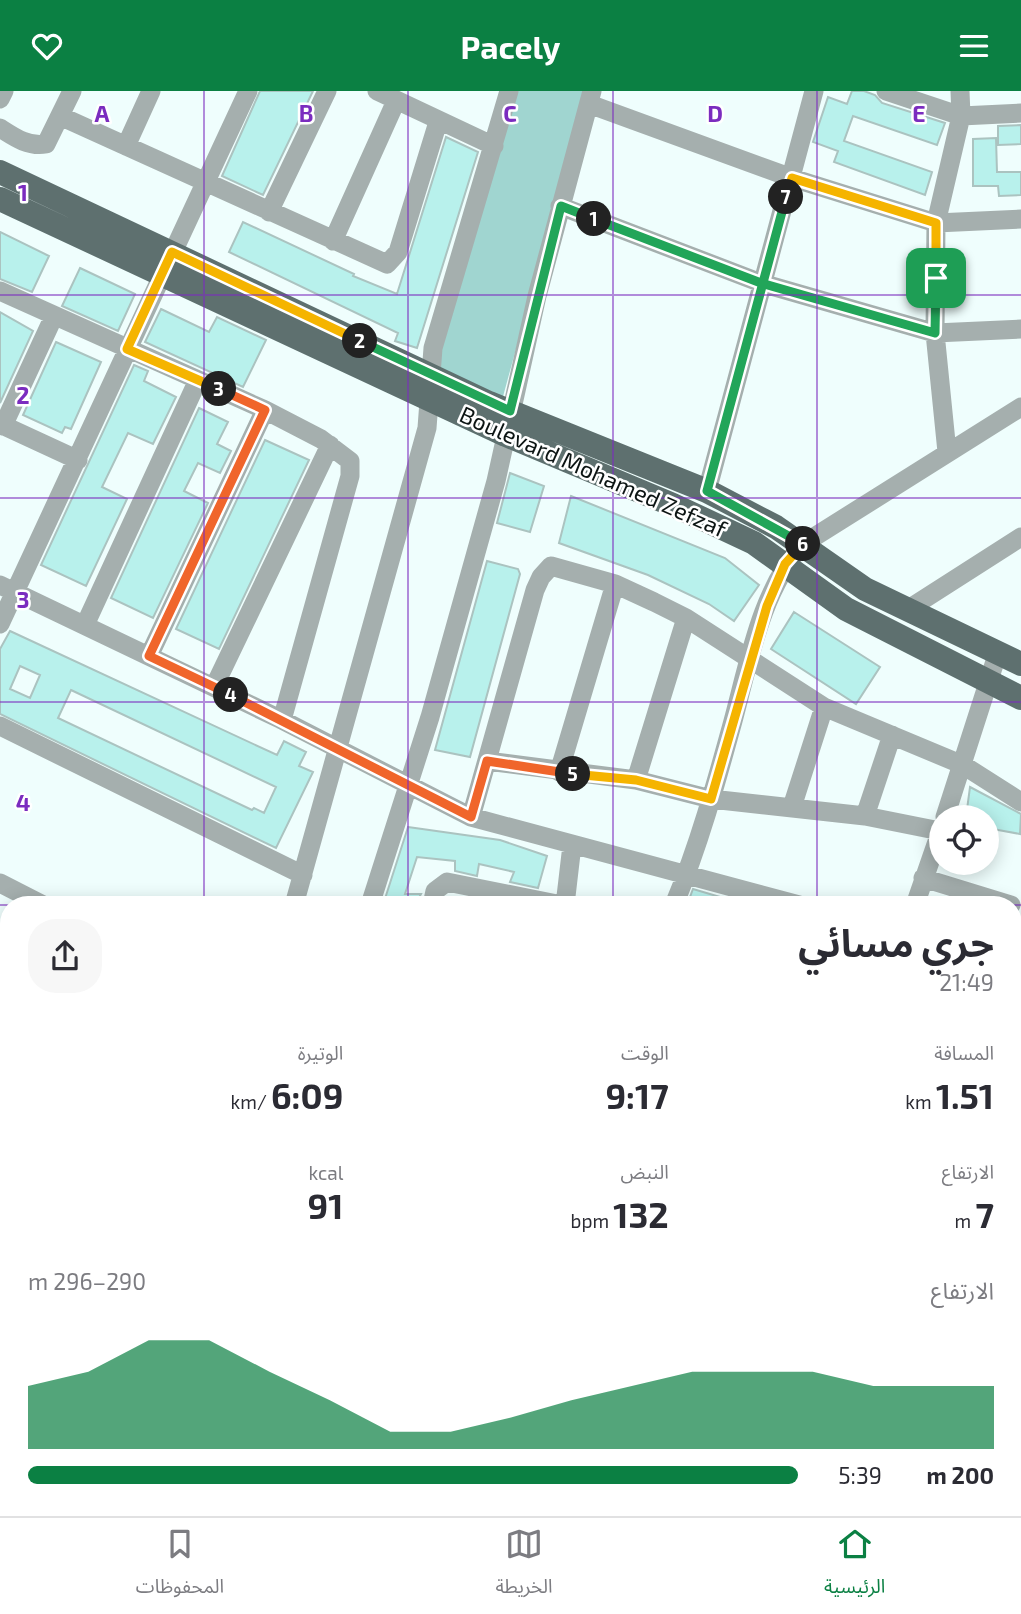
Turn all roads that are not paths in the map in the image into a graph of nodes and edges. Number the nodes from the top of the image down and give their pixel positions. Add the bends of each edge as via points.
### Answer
1 (4, 91) edge
2 (72, 91) edge
3 (151, 91) edge
4 (327, 91) edge
5 (377, 91) edge
6 (509, 91) edge
7 (814, 91) edge
8 (887, 91) edge
9 (960, 91) edge
10 (240, 93) edge
11 (590, 97) edge
12 (0, 99) edge
13 (396, 101) junction
14 (1021, 113) edge
15 (60, 116) junction
16 (961, 116) junction
17 (438, 122) junction
18 (0, 128) edge
19 (126, 146) junction
20 (494, 146) junction
21 (0, 172) edge
22 (792, 178) junction
23 (205, 183) junction
24 (0, 199) edge
25 (561, 206) junction
26 (269, 212) junction
27 (1021, 219) edge
28 (936, 223) junction
29 (333, 241) junction
30 (172, 252) junction
31 (162, 275) junction
32 (761, 283) junction
33 (0, 291) edge
34 (54, 316) junction
35 (1021, 329) edge
36 (935, 333) junction
37 (127, 349) junction
38 (430, 375) junction
39 (198, 380) junction
40 (430, 400) junction
41 (1021, 407) edge
42 (265, 410) junction
43 (508, 423) junction
44 (2, 425) edge
45 (330, 445) junction
46 (947, 452) junction
47 (78, 460) junction
48 (707, 491) junction
49 (1021, 537) edge
50 (803, 544) junction
51 (785, 564) junction
52 (615, 584) junction
53 (8, 589) edge
54 (907, 610) junction
55 (686, 618) junction
56 (0, 624) edge
57 (85, 625) junction
58 (998, 652) junction
59 (149, 656) junction
60 (750, 659) junction
61 (1021, 664) edge
62 (987, 680) junction
63 (214, 687) junction
64 (1021, 698) edge
65 (824, 707) junction
66 (282, 720) junction
67 (0, 726) edge
68 (892, 735) junction
69 (338, 748) junction
70 (487, 761) junction
71 (963, 765) junction
72 (559, 772) junction
73 (636, 780) junction
74 (409, 785) junction
75 (711, 799) junction
76 (1021, 802) edge
77 (949, 805) edge
78 (792, 807) junction
79 (865, 816) junction
80 (471, 817) junction
81 (929, 823) edge
82 (572, 845) junction
83 (929, 861) edge
84 (687, 874) junction
85 (303, 875) junction
86 (923, 878) junction
87 (0, 883) edge
88 (25, 896) edge
89 (297, 896) edge
90 (373, 896) edge
91 (434, 896) edge
92 (518, 896) edge
93 (564, 896) edge
94 (678, 896) edge
95 (766, 896) edge
96 (918, 896) edge
97 (982, 896) edge

1 - 12 street
2 - 15 street
3 - 19 street
4 - 26 street
5 - 13 street
6 - 20 street
7 - 22 street
8 - 16 street
9 - 16 street
10 - 23 street
11 - 22 street
11 - 25 street
13 - 17 street
13 - 29 street
14 - 16 street
15 - 18 street via 46,144 20,141
15 - 19 street
16 - 28 street
17 - 20 street
17 - 29 street via 394,260 382,263
19 - 23 street
20 - 38 street via 437,336
21 - 30 main road, Boulevard Mohamed Zefzaf
22 - 28 street
22 - 32 street
23 - 26 street
23 - 30 street
24 - 31 main road, Boulevard Mohamed Zefzaf
25 - 32 street
25 - 43 street
26 - 29 street
27 - 28 street
28 - 36 street
30 - 31 street
30 - 38 main road, Boulevard Mohamed Zefzaf
31 - 37 street
31 - 40 main road, Boulevard Mohamed Zefzaf
32 - 36 street
32 - 48 street
33 - 34 street
34 - 37 street
34 - 44 street
35 - 36 street
36 - 46 street
37 - 39 street
37 - 47 street
38 - 40 street
38 - 43 main road, Boulevard Mohamed Zefzaf
39 - 42 street
39 - 57 street
40 - 43 main road, Boulevard Mohamed Zefzaf
40 - 69 street via 427,428
41 - 46 street
42 - 45 street
42 - 59 street
43 - 48 main road, Boulevard Mohamed Zefzaf
43 - 51 main road, Boulevard Mohamed Zefzaf via 754,543
43 - 74 street via 496,481
44 - 47 street
45 - 63 street
45 - 66 street via 350,461 350,476
46 - 50 street
47 - 53 street
48 - 50 main road, Boulevard Mohamed Zefzaf
49 - 54 street
50 - 51 street
50 - 54 main road, Boulevard Mohamed Zefzaf via 843,576
51 - 60 street
51 - 62 main road, Boulevard Mohamed Zefzaf via 846,609
52 - 55 street
52 - 70 street via 551,566 544,572
52 - 72 street
53 - 56 street
53 - 57 street
54 - 58 main road, Boulevard Mohamed Zefzaf
55 - 60 street
55 - 73 street
57 - 59 street
58 - 61 main road, Boulevard Mohamed Zefzaf
58 - 62 street
59 - 63 street
60 - 65 street
60 - 75 street
62 - 64 main road, Boulevard Mohamed Zefzaf
62 - 71 street
63 - 66 street
65 - 68 street
65 - 78 street
66 - 69 street
67 - 85 street
68 - 71 street
68 - 79 street
69 - 74 street
69 - 85 street
70 - 72 street
70 - 80 street
71 - 76 street
71 - 77 street
72 - 73 street
73 - 75 street
74 - 80 street
74 - 90 street
75 - 78 street
75 - 84 street
78 - 79 street
79 - 81 street
80 - 82 street
82 - 84 street
82 - 93 street
83 - 86 street
84 - 94 street
84 - 95 street
85 - 89 street
86 - 96 street
86 - 97 street
87 - 88 street
91 - 92 street via 447,882

